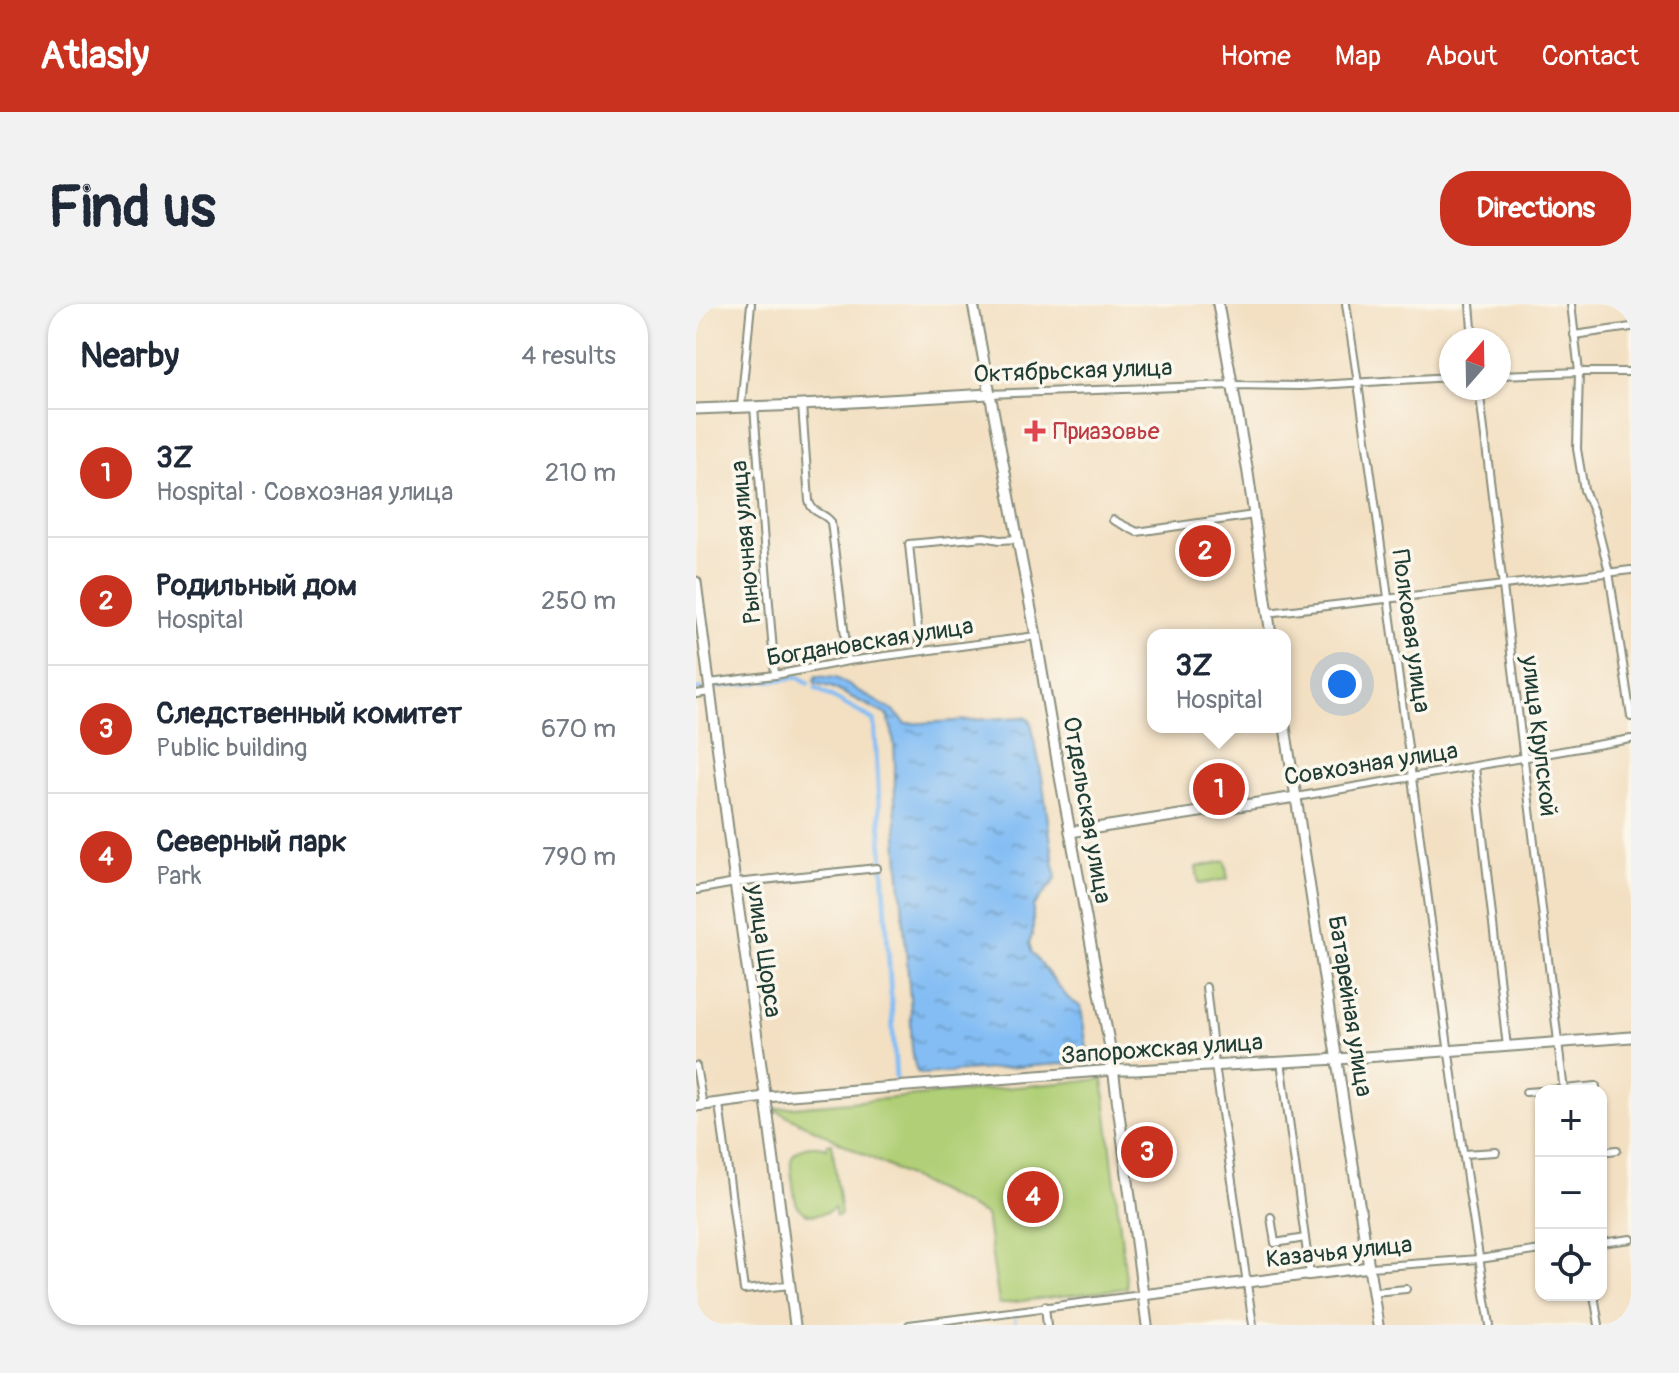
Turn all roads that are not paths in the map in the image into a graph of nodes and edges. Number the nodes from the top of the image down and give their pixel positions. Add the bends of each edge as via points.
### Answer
1 (751, 304) edge
2 (973, 304) edge
3 (1218, 304) edge
4 (1346, 304) edge
5 (1470, 304) edge
6 (1571, 304) edge
7 (1631, 327) edge
8 (1472, 328) edge
9 (1574, 335) junction
10 (1579, 372) junction
11 (1631, 372) edge
12 (1511, 375) edge
13 (1439, 378) edge
14 (1358, 383) junction
15 (1232, 385) junction
16 (989, 394) junction
17 (1480, 400) edge
18 (802, 405) junction
19 (741, 406) junction
20 (754, 406) junction
21 (696, 409) edge
22 (1254, 515) junction
23 (1113, 520) dead end
24 (1018, 539) junction
25 (1631, 570) edge
26 (1609, 572) junction
27 (696, 582) edge
28 (1501, 584) junction
29 (1388, 597) junction
30 (1267, 613) junction
31 (698, 620) edge
32 (1270, 629) edge
33 (1036, 636) junction
34 (920, 651) junction
35 (848, 661) junction
36 (775, 675) junction
37 (709, 687) junction
38 (696, 694) edge
39 (1631, 717) edge
40 (1286, 733) edge
41 (1631, 739) edge
42 (1524, 758) junction
43 (1475, 767) junction
44 (1413, 777) junction
45 (1296, 797) junction
46 (1070, 832) junction
47 (877, 868) dead end
48 (735, 883) junction
49 (696, 890) edge
50 (1206, 987) dead end
51 (1631, 1037) edge
52 (1557, 1041) junction
53 (1507, 1047) junction
54 (1449, 1051) junction
55 (1338, 1059) junction
56 (1281, 1061) junction
57 (1215, 1065) junction
58 (696, 1066) edge
59 (1114, 1070) junction
60 (1563, 1085) edge
61 (1535, 1091) edge
62 (1526, 1092) dead end
63 (765, 1097) junction
64 (719, 1104) junction
65 (699, 1106) edge
66 (1617, 1150) dead end
67 (1607, 1151) edge
68 (1496, 1152) dead end
69 (1464, 1154) junction
70 (1271, 1217) dead end
71 (1305, 1238) junction
72 (1631, 1239) edge
73 (1607, 1242) edge
74 (1535, 1251) edge
75 (1479, 1259) junction
76 (1370, 1267) junction
77 (1310, 1275) junction
78 (1246, 1283) junction
79 (790, 1285) junction
80 (1406, 1289) dead end
81 (1374, 1292) junction
82 (1142, 1295) junction
83 (1595, 1301) edge
84 (1045, 1306) junction
85 (1007, 1313) junction
86 (970, 1321) edge
87 (795, 1325) edge
88 (911, 1325) edge
89 (1008, 1325) edge
90 (1047, 1325) edge
91 (1147, 1325) edge
92 (1253, 1325) edge
93 (1378, 1325) edge
94 (1490, 1325) edge
95 (1599, 1325) edge

1 - 19 street
2 - 16 street, Отдельская улица
3 - 15 street
4 - 14 street, Полковая улица
5 - 8 street
6 - 9 street
7 - 9 street
9 - 10 street
10 - 11 street
10 - 12 street
10 - 26 street via 1577,449
13 - 14 street, Октябрьская улица
14 - 15 street, Октябрьская улица
14 - 29 street, Полковая улица
15 - 16 street, Октябрьская улица
15 - 22 street
16 - 18 street, Октябрьская улица
16 - 24 street, Отдельская улица
17 - 28 street, улица Крупской
18 - 20 street, Октябрьская улица
18 - 35 street via 810,507 831,522
19 - 20 street, Октябрьская улица
19 - 21 street, Октябрьская улица
20 - 36 street, Рыночная улица
22 - 23 street via 1137,532
22 - 30 street
24 - 33 street, Отдельская улица
24 - 34 street via 909,544
25 - 26 street
26 - 28 street
26 - 39 street
27 - 31 street, улица Щорса
28 - 29 street
28 - 42 street, улица Крупской
29 - 30 street
29 - 44 street, Полковая улица
30 - 32 street
31 - 37 street, улица Щорса
33 - 34 street, Богдановская улица
33 - 46 street, Отдельская улица
34 - 35 street, Богдановская улица
35 - 36 street, Богдановская улица
36 - 37 street, Богдановская улица
37 - 38 street, Богдановская улица
37 - 48 street, улица Щорса
40 - 45 street, Батарейная улица
41 - 42 street, Совхозная улица
42 - 43 street, Совхозная улица
42 - 52 street, улица Крупской
43 - 44 street, Совхозная улица
43 - 53 street
44 - 45 street, Совхозная улица
44 - 54 street, Полковая улица
45 - 46 street, Совхозная улица
45 - 55 street, Батарейная улица
46 - 59 street, Отдельская улица
47 - 48 street
48 - 49 street
48 - 63 street, улица Щорса
50 - 57 street
51 - 52 street, Запорожская улица
52 - 53 street, Запорожская улица
52 - 60 street, улица Крупской
53 - 54 street, Запорожская улица
54 - 55 street, Запорожская улица
54 - 69 street, Полковая улица
55 - 56 street, Запорожская улица
55 - 76 street, Батарейная улица
56 - 57 street, Запорожская улица
56 - 71 street
57 - 59 street, Запорожская улица
57 - 78 street
58 - 65 street
59 - 63 street, Запорожская улица
59 - 82 street, Отдельская улица
61 - 62 street
63 - 64 street, Запорожская улица
63 - 79 street, улица Щорса
64 - 65 street, Запорожская улица
64 - 79 street via 744,1290
66 - 67 street
68 - 69 street
69 - 75 street, Полковая улица
70 - 71 street via 1275,1243
71 - 77 street
72 - 73 street
74 - 75 street, Казачья улица
75 - 76 street, Казачья улица
75 - 94 street, Полковая улица
76 - 77 street, Казачья улица
76 - 81 street, Батарейная улица
77 - 78 street, Казачья улица
78 - 82 street, Казачья улица
78 - 92 street
79 - 87 street, улица Щорса
80 - 81 street
81 - 93 street, Батарейная улица
82 - 84 street
82 - 91 street, Отдельская улица
83 - 95 street
84 - 85 street
84 - 90 street
85 - 86 street
85 - 89 street
86 - 88 street

